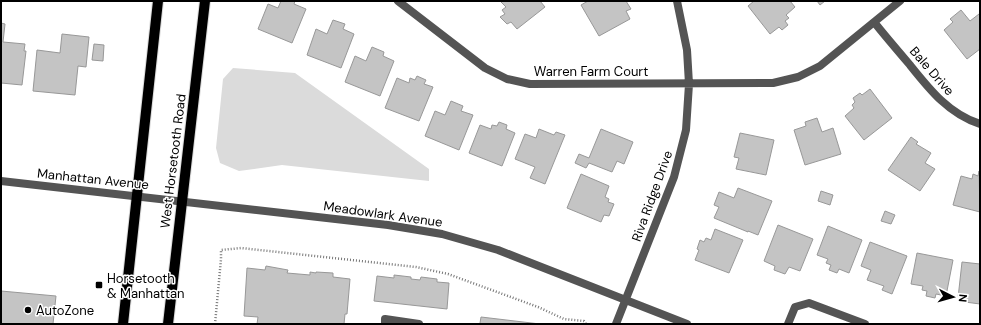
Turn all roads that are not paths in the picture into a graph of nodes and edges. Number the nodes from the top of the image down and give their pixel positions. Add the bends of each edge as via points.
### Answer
1 (158, 1) edge
2 (205, 1) edge
3 (398, 1) edge
4 (677, 1) edge
5 (900, 1) edge
6 (874, 22) junction
7 (689, 84) junction
8 (980, 124) edge
9 (1, 181) edge
10 (137, 196) junction
11 (181, 202) junction
12 (625, 301) junction
13 (123, 324) edge
14 (168, 324) edge
15 (385, 324) edge
16 (419, 324) edge
17 (616, 324) edge
18 (687, 324) edge
19 (788, 324) edge
20 (866, 324) edge

1 - 10 main road
2 - 11 main road, West Horsetooth Road
3 - 7 street, Warren Farm Court via 485,68 507,78 530,84
4 - 7 street, Riva Ridge Drive via 687,50
5 - 6 street, Warren Farm Court
6 - 7 street, Warren Farm Court via 820,66 798,77 772,83
6 - 8 street, Bale Drive via 941,101 969,121
7 - 12 street, Riva Ridge Drive via 686,130 674,177
9 - 10 street, Manhattan Avenue
10 - 11 street, Manhattan Avenue
10 - 13 main road
11 - 12 street, Meadowlark Avenue via 388,225 442,234 498,250
11 - 14 main road, West Horsetooth Road
12 - 17 street, Riva Ridge Drive
12 - 18 street, Meadowlark Avenue
15 - 16 street via 385,319
19 - 20 street via 795,307 809,303

